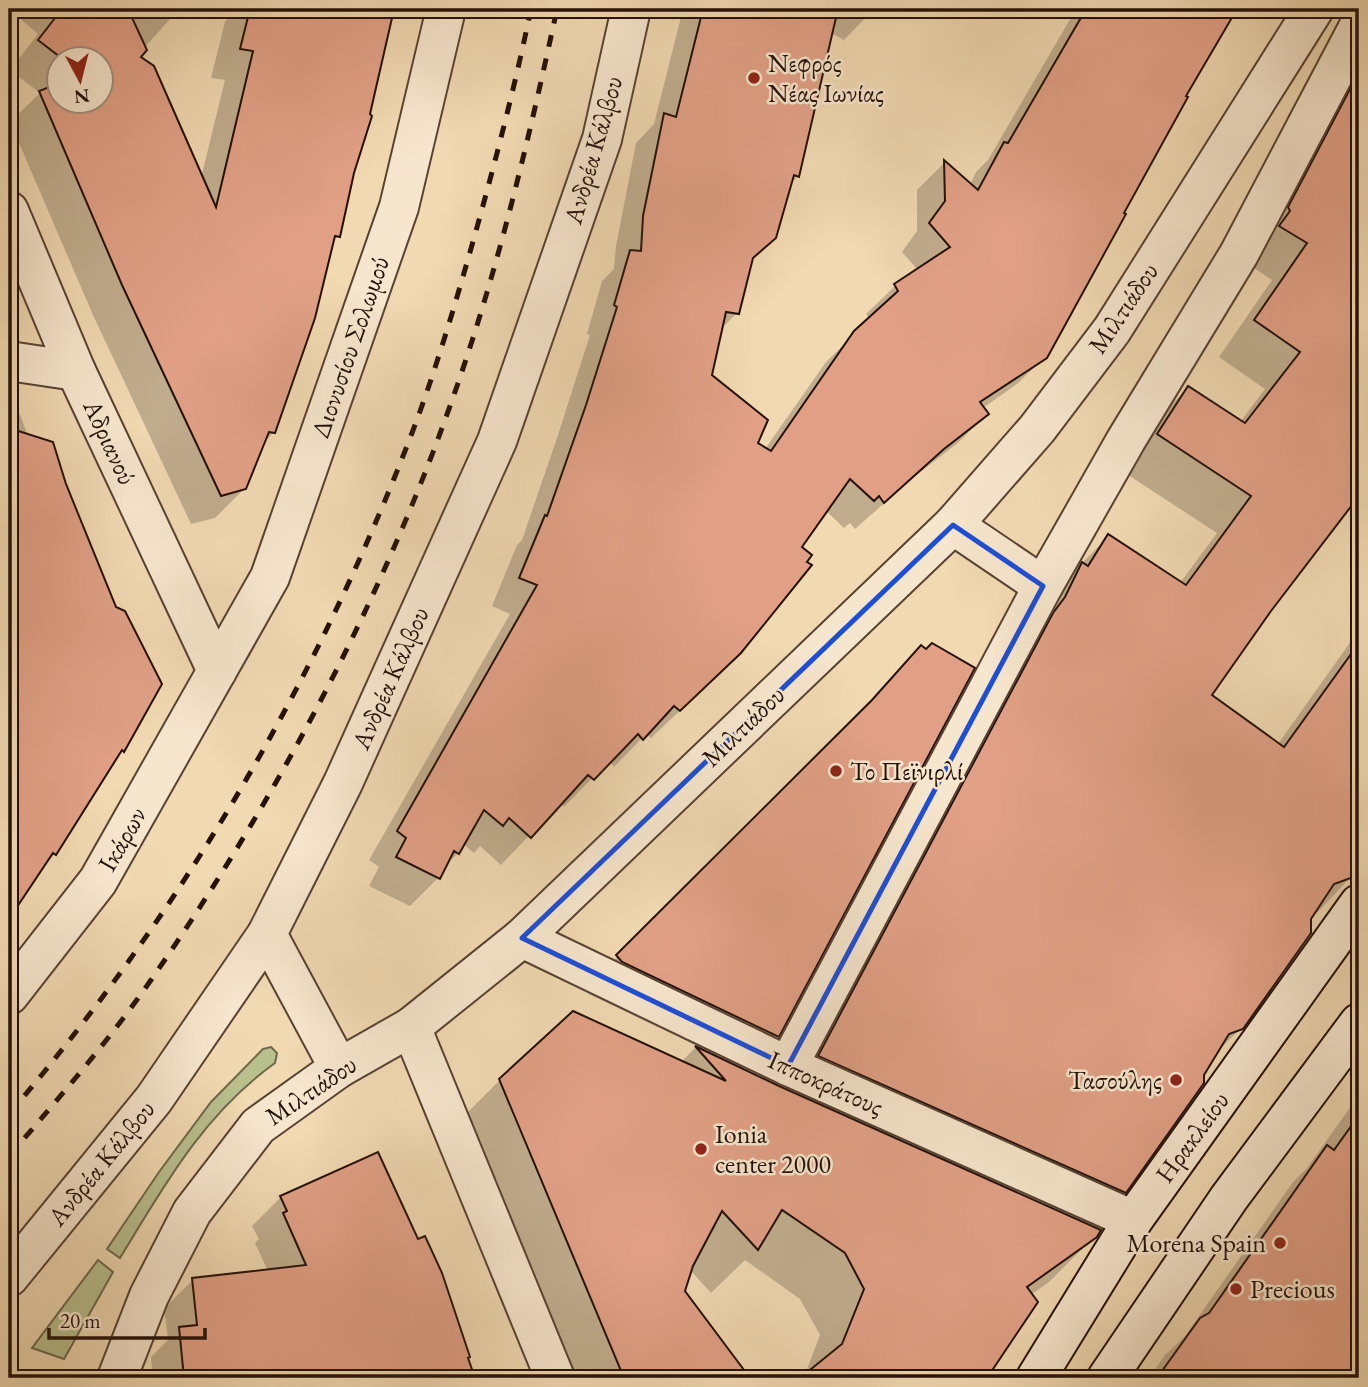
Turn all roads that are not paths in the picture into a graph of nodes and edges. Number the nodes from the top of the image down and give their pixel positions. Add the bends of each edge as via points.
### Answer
1 (446, 9) edge
2 (631, 9) edge
3 (1314, 9) edge
4 (1359, 26) edge
5 (9, 211) edge
6 (9, 361) edge
7 (76, 371) junction
8 (953, 526) junction
9 (1043, 586) junction
10 (217, 671) junction
11 (1359, 904) edge
12 (267, 934) junction
13 (522, 939) junction
14 (9, 995) edge
15 (1359, 1023) edge
16 (411, 1027) junction
17 (788, 1066) junction
18 (340, 1068) junction
19 (1133, 1220) junction
20 (9, 1277) edge
21 (117, 1378) edge
22 (555, 1378) edge
23 (1036, 1378) edge
24 (1107, 1378) edge

1 - 10 street, Διονυσίου Σολωμού via 399,207 270,577
2 - 12 street, Ανδρέα Κάλβου via 602,139 497,441 343,783
3 - 8 street, Μιλτιάδου via 1112,330 1037,429
4 - 9 street via 1239,254
5 - 7 street, Αδριανού
6 - 7 street
7 - 10 street, Αδριανού
8 - 9 street
8 - 13 street, Μιλτιάδου
9 - 17 street
10 - 14 street, Ικάρων via 98,881
11 - 19 street, Ηρακλείου
12 - 18 street
12 - 20 street, Ανδρέα Κάλβου via 154,1099
13 - 16 street, Μιλτιάδου
13 - 17 street, Ιπποκράτους
15 - 24 street via 1229,1198
16 - 18 street, Μιλτιάδου
16 - 22 street
17 - 19 street, Ιπποκράτους
18 - 21 street, Μιλτιάδου via 258,1126 192,1212 149,1296
19 - 23 street, Ηρακλείου

